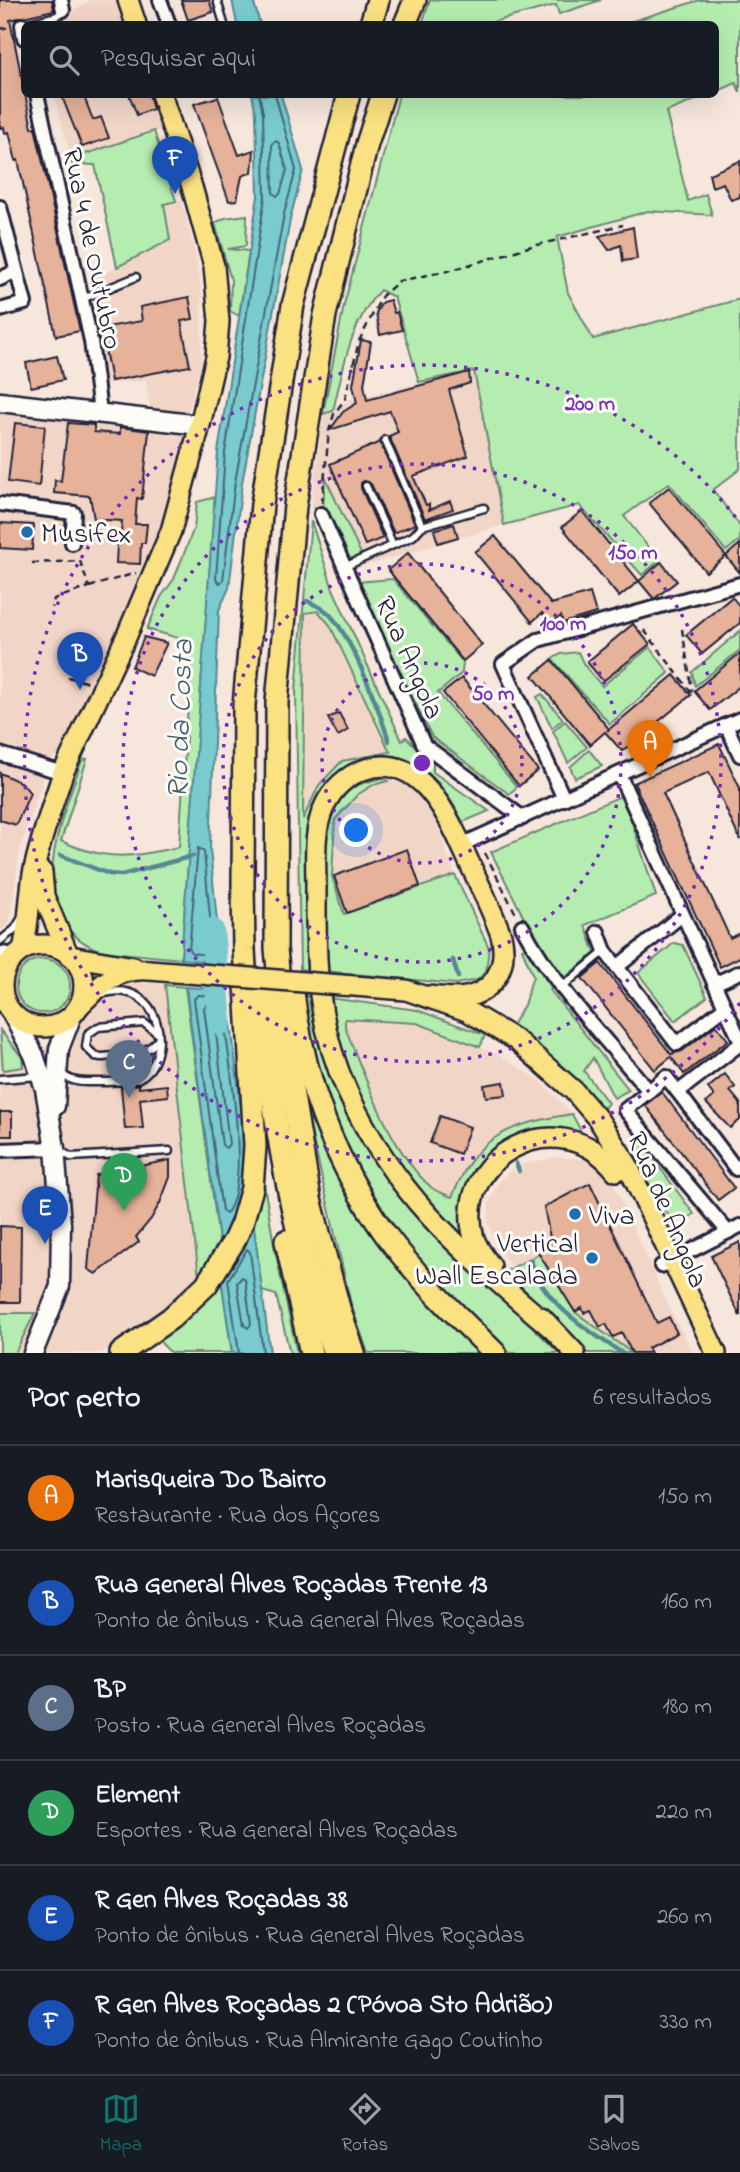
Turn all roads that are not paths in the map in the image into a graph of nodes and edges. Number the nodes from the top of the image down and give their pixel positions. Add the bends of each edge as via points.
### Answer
1 (128, 0) edge
2 (160, 0) edge
3 (217, 0) edge
4 (378, 0) edge
5 (62, 5) edge
6 (43, 21) edge
7 (135, 21) edge
8 (168, 21) edge
9 (223, 21) edge
10 (372, 21) edge
11 (38, 98) edge
12 (162, 98) edge
13 (348, 98) edge
14 (382, 98) edge
15 (0, 207) edge
16 (16, 271) junction
17 (136, 276) dead end
18 (0, 279) edge
19 (82, 299) junction
20 (0, 310) edge
21 (0, 402) edge
22 (100, 412) junction
23 (201, 425) junction
24 (385, 440) dead end
25 (366, 486) dead end
26 (0, 504) edge
27 (484, 509) dead end
28 (321, 514) road end
29 (422, 526) junction
30 (72, 543) dead end
31 (393, 545) junction
32 (344, 567) junction
33 (740, 584) edge
34 (740, 719) edge
35 (726, 725) junction
36 (0, 754) edge
37 (740, 755) edge
38 (277, 766) junction
39 (63, 773) junction
40 (619, 774) junction
41 (245, 792) junction
42 (564, 799) junction
43 (523, 818) junction
44 (461, 845) junction
45 (40, 849) junction
46 (30, 906) junction
47 (682, 915) junction
48 (522, 926) road end
49 (598, 932) dead end
50 (0, 940) edge
51 (605, 951) junction
52 (13, 953) edge
53 (69, 955) junction
54 (617, 967) junction
55 (149, 970) junction
56 (740, 972) edge
57 (713, 984) junction
58 (562, 987) junction
59 (428, 996) junction
60 (5, 1004) edge
61 (247, 1004) junction
62 (724, 1007) junction
63 (78, 1008) junction
64 (158, 1036) junction
65 (740, 1042) edge
66 (57, 1059) junction
67 (41, 1076) junction
68 (0, 1079) edge
69 (649, 1091) junction
70 (678, 1092) junction
71 (604, 1130) junction
72 (55, 1148) junction
73 (0, 1150) edge
74 (169, 1151) dead end
75 (740, 1166) edge
76 (616, 1171) junction
77 (740, 1226) edge
78 (728, 1232) junction
79 (666, 1263) junction
80 (550, 1326) junction
81 (706, 1351) edge
82 (33, 1353) edge
83 (121, 1353) edge
84 (311, 1353) edge
85 (334, 1353) edge
86 (354, 1353) edge
87 (495, 1353) edge
88 (575, 1353) edge

1 - 7 main road
2 - 8 street
3 - 9 lane
4 - 10 highway
5 - 6 lane via 57,16
11 - 19 street, Rua 4 de Outubro
12 - 23 main road via 214,267 219,321
13 - 41 highway via 293,305 262,504 244,705
14 - 38 highway via 325,315 295,506 277,702
15 - 16 street
16 - 18 street
16 - 20 street via 25,303
17 - 19 lane
19 - 22 street, Rua 4 de Outubro
21 - 22 street
22 - 23 street
23 - 39 main road via 155,574
24 - 29 lane
25 - 31 lane
26 - 30 street via 74,513
27 - 29 lane
28 - 32 street, Rua Angola
29 - 31 lane
31 - 32 lane
32 - 43 street, Rua Angola via 424,745
33 - 42 street via 538,640 503,664
34 - 35 street
35 - 37 street
35 - 40 street
36 - 39 street
38 - 86 highway via 276,947 285,1047 310,1199
38 - 87 highway via 296,1012 322,1114 356,1187 386,1235
39 - 45 main road
40 - 42 street
40 - 47 street
41 - 61 highway
41 - 85 highway via 259,982 276,1113 298,1231
42 - 43 street
43 - 44 street
44 - 59 main road via 501,935 502,967 481,991 457,998
44 - 80 main road via 436,798 401,770 371,768 338,786 323,808 317,838 320,1009 347,1092 389,1167 435,1223
45 - 46 main road
45 - 53 main road via 44,896
46 - 50 lane via 15,929
46 - 52 main road via 29,924
47 - 54 street
47 - 57 street
48 - 58 street
49 - 51 street
51 - 54 street
51 - 58 lane
52 - 53 main road via 44,946
52 - 60 main road via 2,978
53 - 55 main road
53 - 63 main road via 83,979
54 - 62 street via 677,1044
55 - 59 main road, bridge via 406,990
55 - 63 main road via 123,971
56 - 57 street
57 - 62 street
58 - 69 street
59 - 71 main road via 467,1011 516,1040 574,1091
60 - 63 main road via 25,1023 42,1027 57,1025
60 - 67 street
61 - 83 highway via 255,1146 249,1202 238,1232 206,1285
61 - 84 highway via 275,1186
62 - 65 street
63 - 64 lane via 117,990 138,995 151,1009
63 - 66 street via 62,1037
64 - 64 lane via 152,1047 141,1053 101,1057 86,1047 88,1034 98,1027 144,1023
64 - 66 lane via 153,1064 138,1079 80,1082 62,1076
65 - 70 street
66 - 72 street
67 - 68 lane
67 - 72 street
69 - 70 street via 666,1077
69 - 78 street via 625,1111
70 - 75 street via 736,1168
71 - 76 main road, Rua de Angola
71 - 79 main road, Rua de Angola via 628,1164
72 - 73 street
72 - 74 lane via 71,1157
72 - 82 street via 62,1243 60,1286
76 - 79 main road, Rua de Angola
76 - 80 main road via 577,1140 549,1137 507,1152 480,1183 471,1210 480,1251
77 - 78 street
78 - 79 street
79 - 81 main road, Rua de Angola
80 - 88 main road

